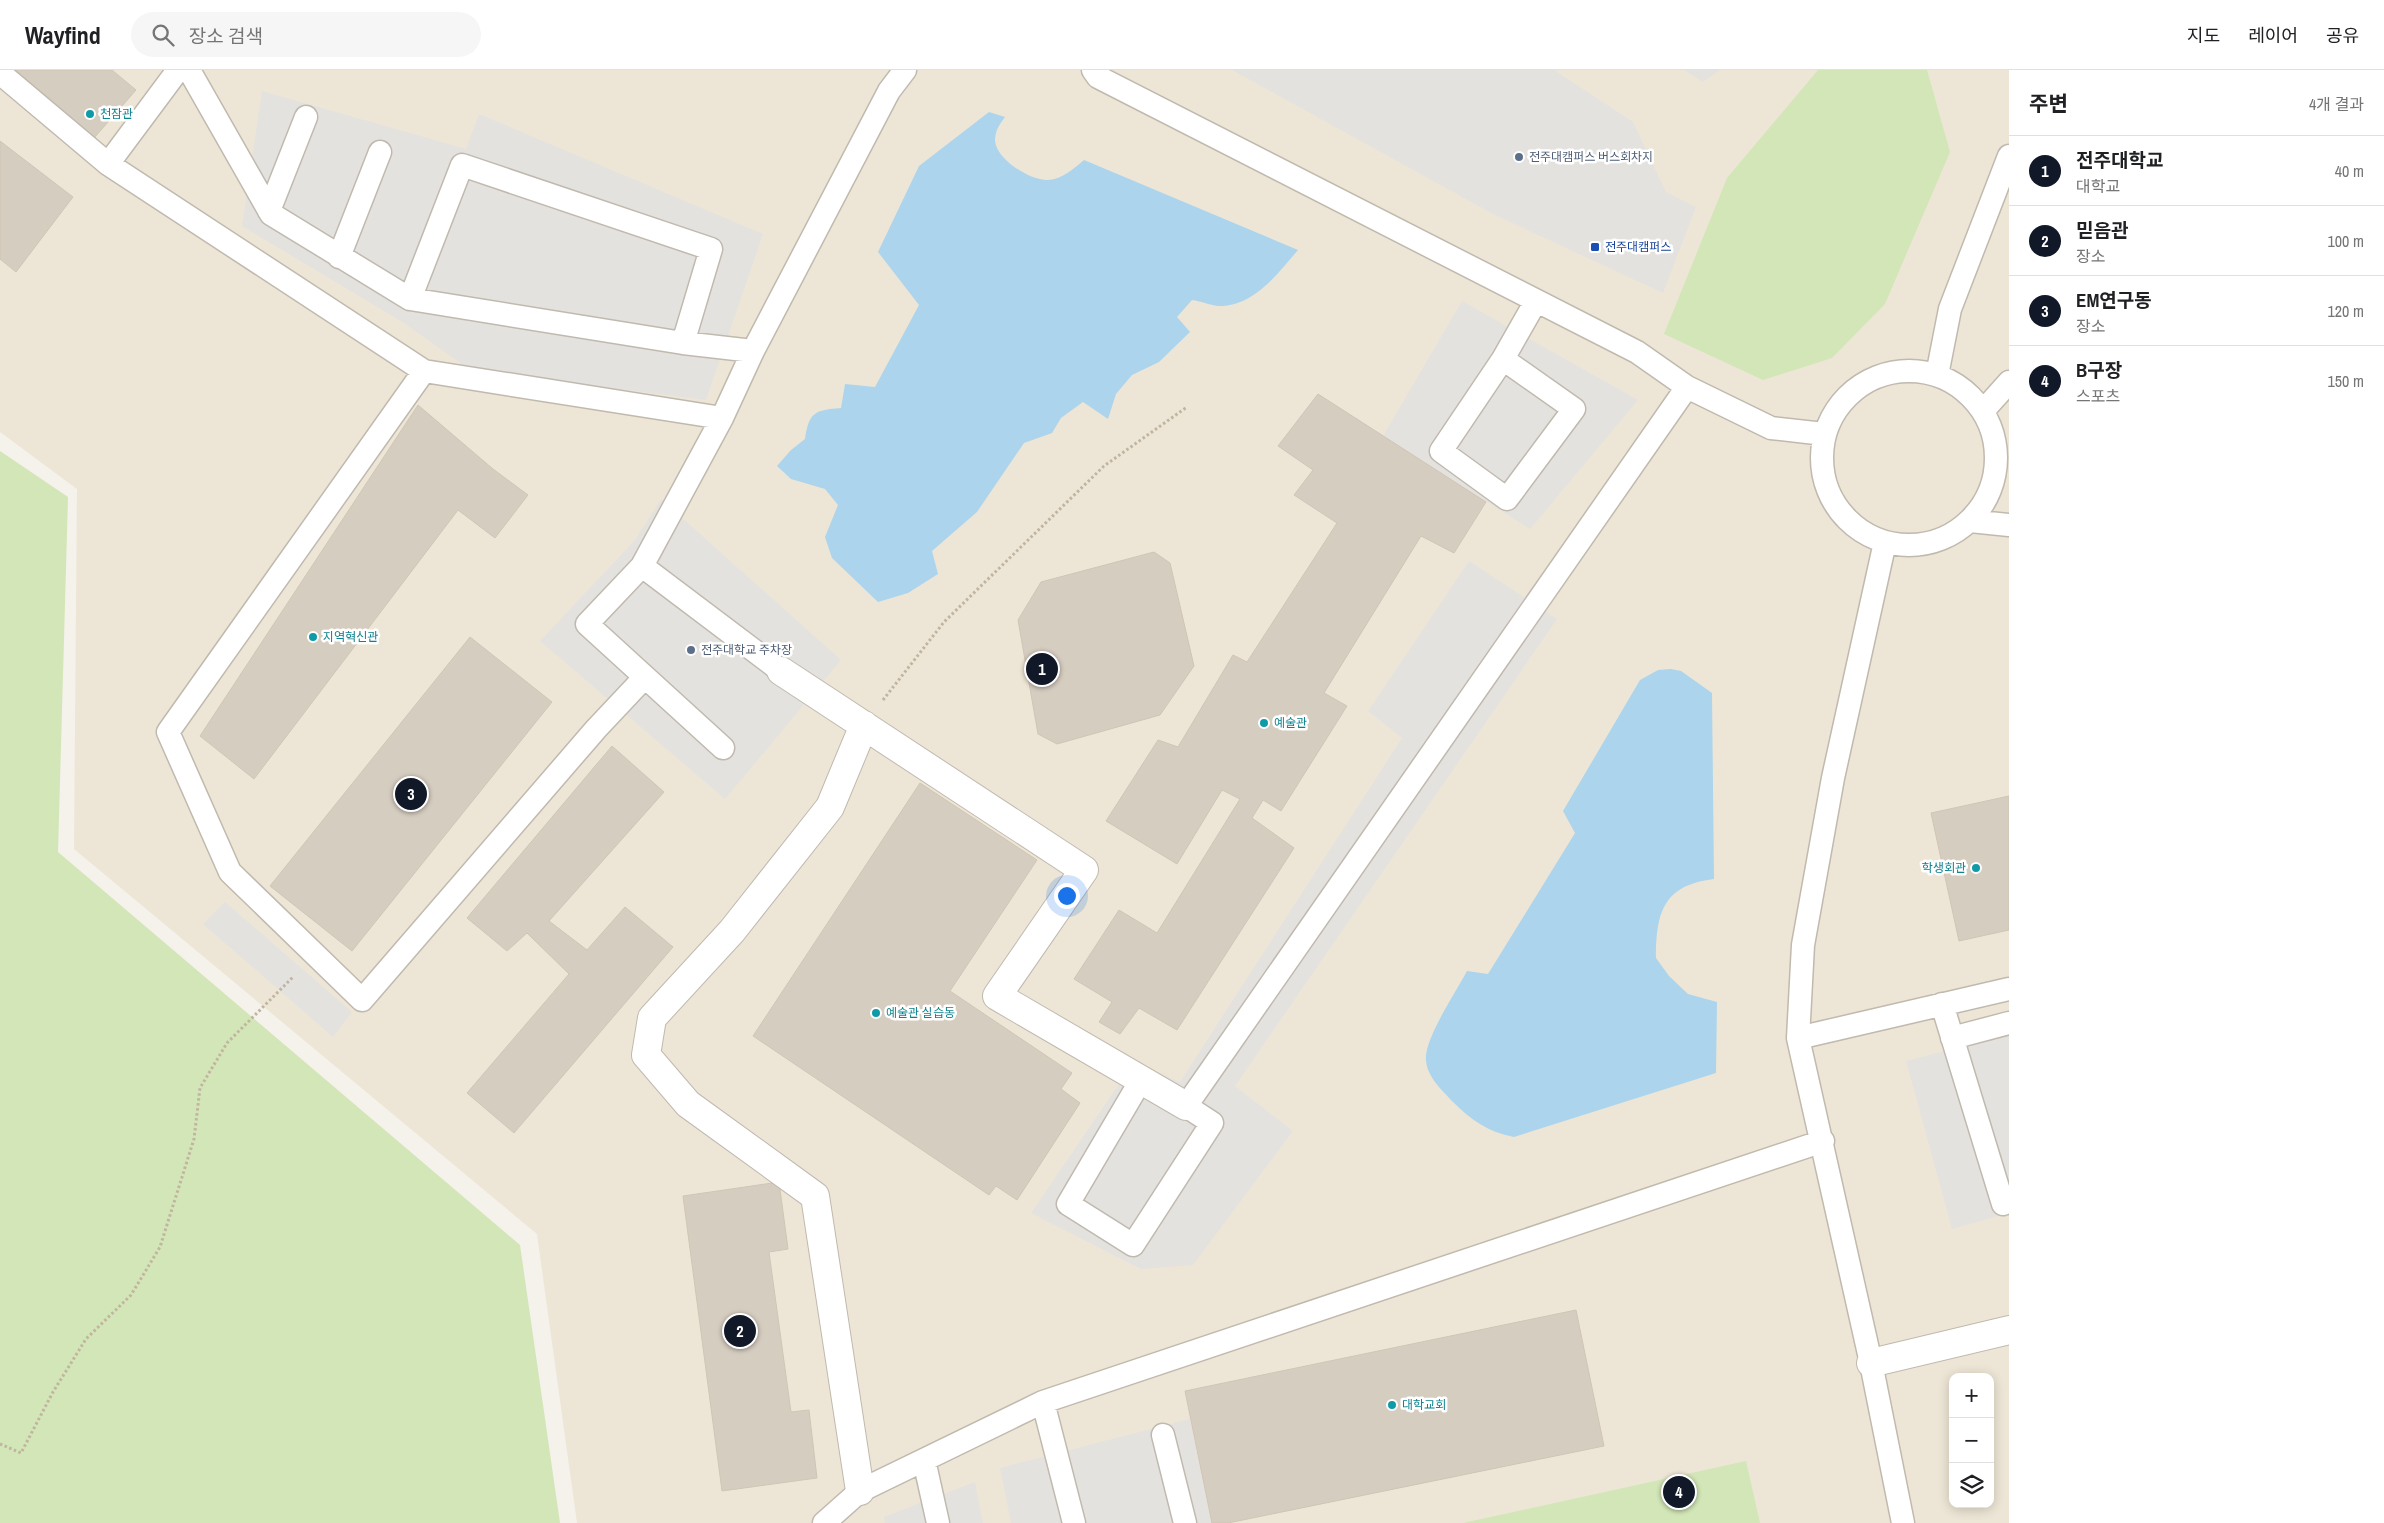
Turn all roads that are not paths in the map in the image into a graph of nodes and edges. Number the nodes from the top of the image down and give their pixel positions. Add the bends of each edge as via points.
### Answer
1 (178, 70) edge
2 (189, 70) edge
3 (905, 70) edge
4 (1093, 70) edge
5 (0, 73) edge
6 (306, 117) dead end
7 (380, 152) dead end
8 (2009, 156) edge
9 (108, 164) junction
10 (269, 211) junction
11 (339, 257) junction
12 (410, 299) junction
13 (1536, 301) junction
14 (683, 343) junction
15 (753, 351) junction
16 (1503, 359) junction
17 (424, 371) junction
18 (1937, 375) junction
19 (2009, 382) edge
20 (1687, 387) junction
21 (1983, 411) junction
22 (722, 418) junction
23 (1824, 434) junction
24 (1970, 521) junction
25 (2009, 526) edge
26 (1885, 542) junction
27 (642, 566) junction
28 (781, 672) joint
29 (644, 678) junction
30 (864, 725) junction
31 (723, 748) dead end
32 (2009, 989) edge
33 (1942, 1004) junction
34 (2009, 1023) edge
35 (1798, 1038) junction
36 (1952, 1038) junction
37 (1141, 1080) junction
38 (1186, 1106) junction
39 (1823, 1141) junction
40 (2009, 1202) edge
41 (2009, 1330) edge
42 (1871, 1363) junction
43 (1043, 1402) junction
44 (1163, 1435) dead end
45 (924, 1460) junction
46 (860, 1491) junction
47 (824, 1523) edge
48 (938, 1523) edge
49 (1074, 1523) edge
50 (1185, 1523) edge
51 (1903, 1523) edge

1 - 9 lane
2 - 10 lane
3 - 15 lane via 889,90
4 - 13 lane via 1098,78
5 - 9 lane
6 - 10 lane
7 - 11 lane
8 - 18 lane via 1950,309
9 - 17 lane
10 - 11 lane
11 - 12 lane
12 - 14 lane
12 - 14 lane via 462,165 710,248
13 - 16 lane
13 - 20 lane via 1637,352
14 - 15 lane
15 - 22 lane
16 - 16 lane via 1574,409 1507,498 1441,451
17 - 22 lane
17 - 29 lane via 168,732 230,872 362,1000 596,729
18 - 21 lane via 1963,388
18 - 23 lane via 1908,370 1880,375 1856,388 1836,408
19 - 21 lane
20 - 23 lane via 1772,428
20 - 38 lane
21 - 24 lane via 1994,438 1996,468 1987,497
22 - 27 lane
23 - 26 lane via 1821,461 1827,488 1840,512 1860,530
24 - 25 lane
24 - 26 lane via 1944,538 1915,545
26 - 35 lane via 1833,778 1804,936
27 - 28 lane
27 - 29 lane via 587,624
28 - 30 street
29 - 31 lane
30 - 37 street via 1084,870 997,996
30 - 46 street via 830,807 732,932 652,1018 646,1055 688,1104 815,1196
32 - 33 lane
33 - 35 lane
33 - 36 lane
34 - 36 lane
35 - 39 lane
36 - 40 lane via 2004,1204
37 - 38 street
37 - 38 lane via 1068,1204 1133,1245 1212,1123
39 - 42 lane
39 - 43 lane
41 - 42 street
42 - 51 lane
43 - 45 lane
43 - 49 lane
44 - 50 lane
45 - 46 lane
45 - 48 lane
46 - 47 lane

